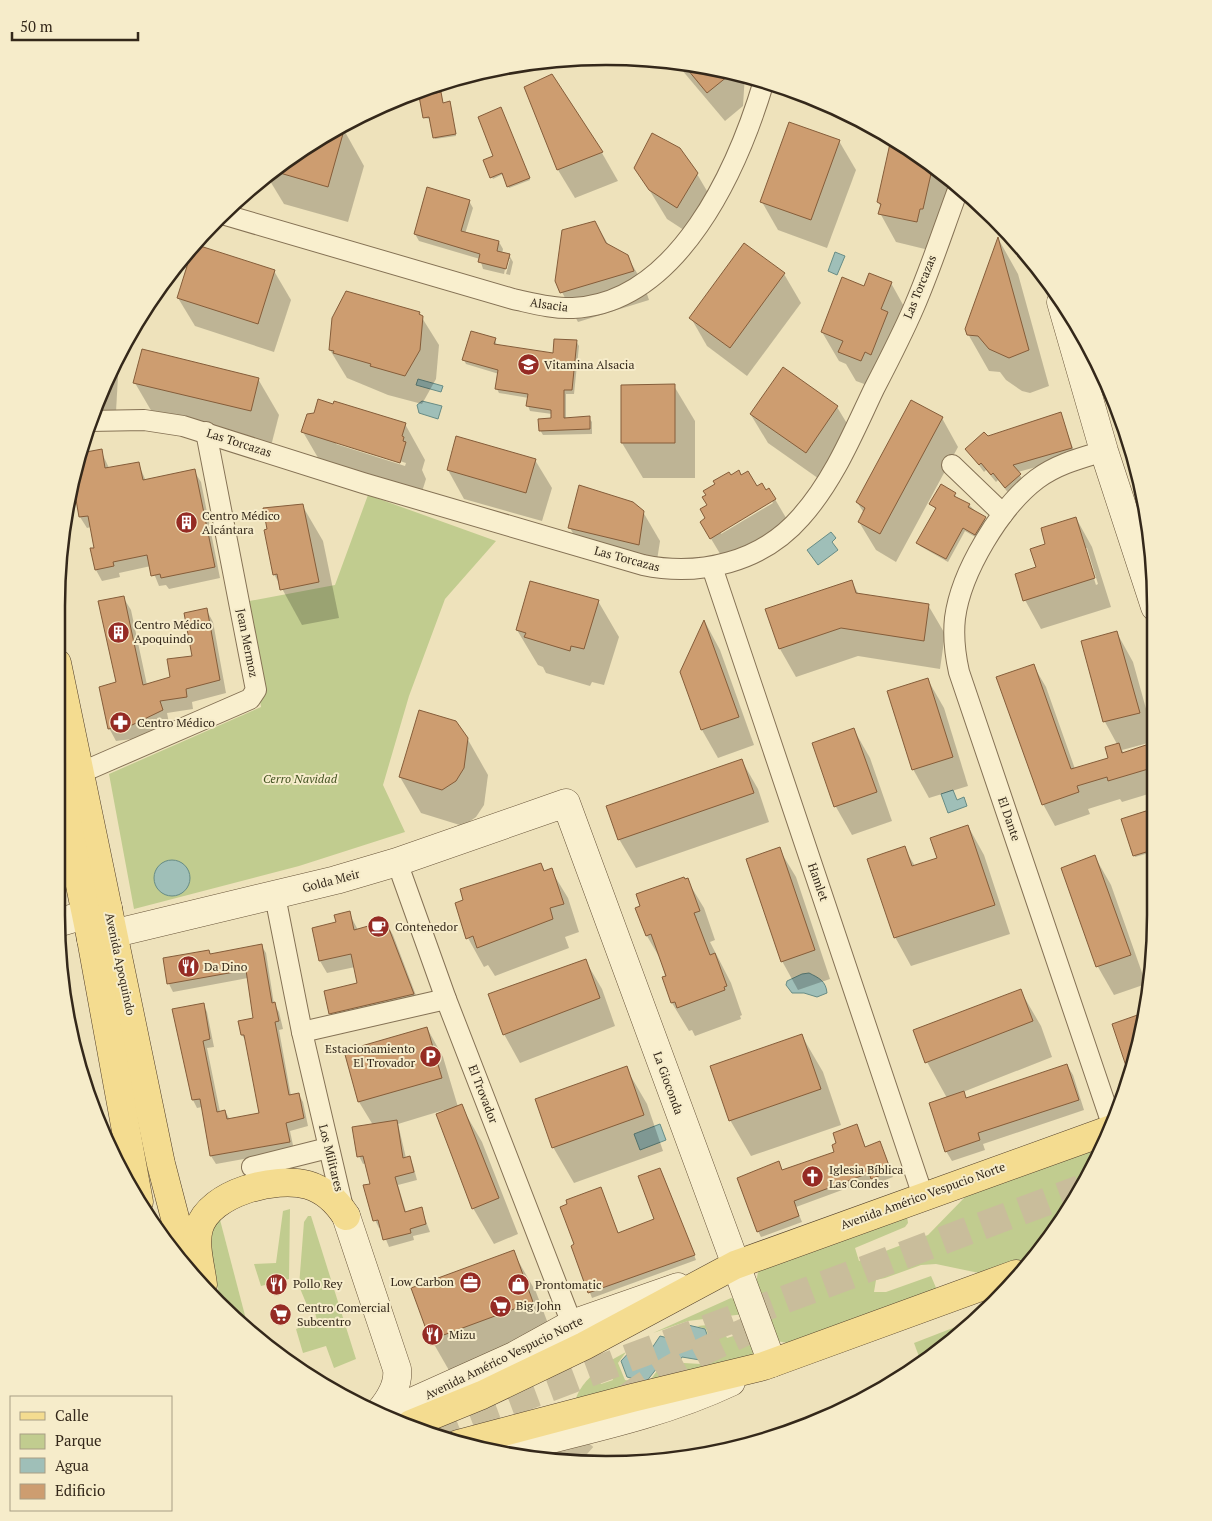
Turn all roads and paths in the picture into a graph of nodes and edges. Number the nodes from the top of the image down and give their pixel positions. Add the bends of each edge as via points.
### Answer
1 (762, 88) edge
2 (956, 193) edge
3 (230, 216) edge
4 (1067, 323) edge
5 (98, 421) edge
6 (206, 432) junction
7 (1104, 451) junction
8 (952, 466) dead end
9 (1003, 514) junction
10 (712, 568) junction
11 (1146, 580) edge
12 (65, 743) edge
13 (68, 773) edge
14 (566, 803) joint
15 (397, 862) junction
16 (275, 896) junction
17 (65, 923) edge
18 (100, 924) junction
19 (446, 999) junction
20 (302, 1032) junction
21 (1108, 1116) edge
22 (1101, 1132) edge
23 (328, 1148) junction
24 (252, 1167) dead end
25 (133, 1178) edge
26 (923, 1196) junction
27 (346, 1216) junction
28 (184, 1253) edge
29 (736, 1265) junction
30 (201, 1274) edge
31 (1009, 1277) edge
32 (572, 1324) junction
33 (768, 1364) junction
34 (383, 1407) edge
35 (392, 1411) edge
36 (417, 1422) edge
37 (611, 1425) junction
38 (474, 1440) edge
39 (515, 1448) edge
40 (548, 1452) edge

1 - 3 street, Alsacia via 737,156 703,219 678,253 662,270 644,282 591,305 559,308 513,299
2 - 10 street, Las Torcazas via 914,307 845,451 822,489 801,518 774,541 754,553
4 - 7 street
5 - 6 street, Las Torcazas via 144,420
6 - 10 street, Las Torcazas via 643,565 677,570
6 - 13 street, Jean Mermoz via 256,690 250,699
7 - 9 street, El Dante via 1064,464 1038,478
7 - 11 street
8 - 9 street
9 - 21 street, El Dante via 979,553 963,588 955,617 956,658
10 - 26 street, Hamlet
12 - 13 main road, Avenida Apoquindo
13 - 18 main road, Avenida Apoquindo
14 - 15 street, Golda Meir
14 - 29 street, La Gioconda
15 - 16 street, Golda Meir
15 - 19 street, El Trovador
16 - 18 street, Golda Meir
16 - 20 street, Los Militares
17 - 18 street, Golda Meir
18 - 25 main road, Avenida Apoquindo
18 - 28 main road, Avenida Apoquindo
19 - 20 street
19 - 32 street, El Trovador
20 - 23 street, Los Militares
22 - 26 main road, Avenida Américo Vespucio Norte
23 - 24 street
23 - 27 street, Los Militares
26 - 29 main road, Avenida Américo Vespucio Norte
27 - 30 main road via 326,1194 297,1183 272,1184 230,1195 210,1210 199,1228
27 - 34 street, Los Militares via 397,1369 396,1384
29 - 32 street, Avenida Américo Vespucio Norte
29 - 33 street, La Gioconda
29 - 36 main road, Avenida Américo Vespucio Norte via 584,1346 482,1395
31 - 33 main road
32 - 35 street, Avenida Américo Vespucio Norte via 514,1356
33 - 37 street via 686,1401
33 - 38 main road
37 - 39 street
37 - 40 street

